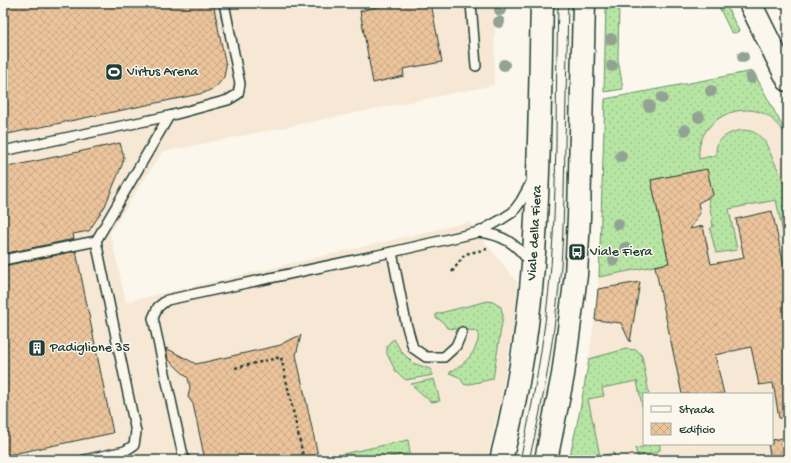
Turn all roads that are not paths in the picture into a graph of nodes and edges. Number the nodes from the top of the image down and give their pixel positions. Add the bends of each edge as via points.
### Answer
1 (224, 3) edge
2 (471, 3) edge
3 (542, 3) edge
4 (584, 3) edge
5 (750, 3) edge
6 (476, 66) dead end
7 (788, 80) edge
8 (169, 116) junction
9 (3, 151) edge
10 (538, 170) junction
11 (479, 232) junction
12 (96, 241) junction
13 (392, 252) junction
14 (3, 260) edge
15 (533, 268) junction
16 (462, 332) dead end
17 (492, 458) edge
18 (84, 460) edge
19 (184, 460) edge
20 (546, 460) edge

1 - 8 lane via 240,84 238,94 228,100
2 - 6 lane
3 - 10 main road, Viale della Fiera
4 - 20 main road via 576,275 563,375
5 - 7 main road
8 - 9 lane
8 - 12 lane
10 - 11 lane via 513,212
10 - 15 main road, Viale della Fiera
11 - 13 lane
11 - 15 lane via 495,234 509,241 524,254
12 - 14 lane
12 - 18 lane via 136,432 134,445 125,451
13 - 16 lane via 413,348 426,357 444,357 456,346
13 - 19 lane via 167,300 158,306 153,318
15 - 17 main road, Viale della Fiera via 515,399

